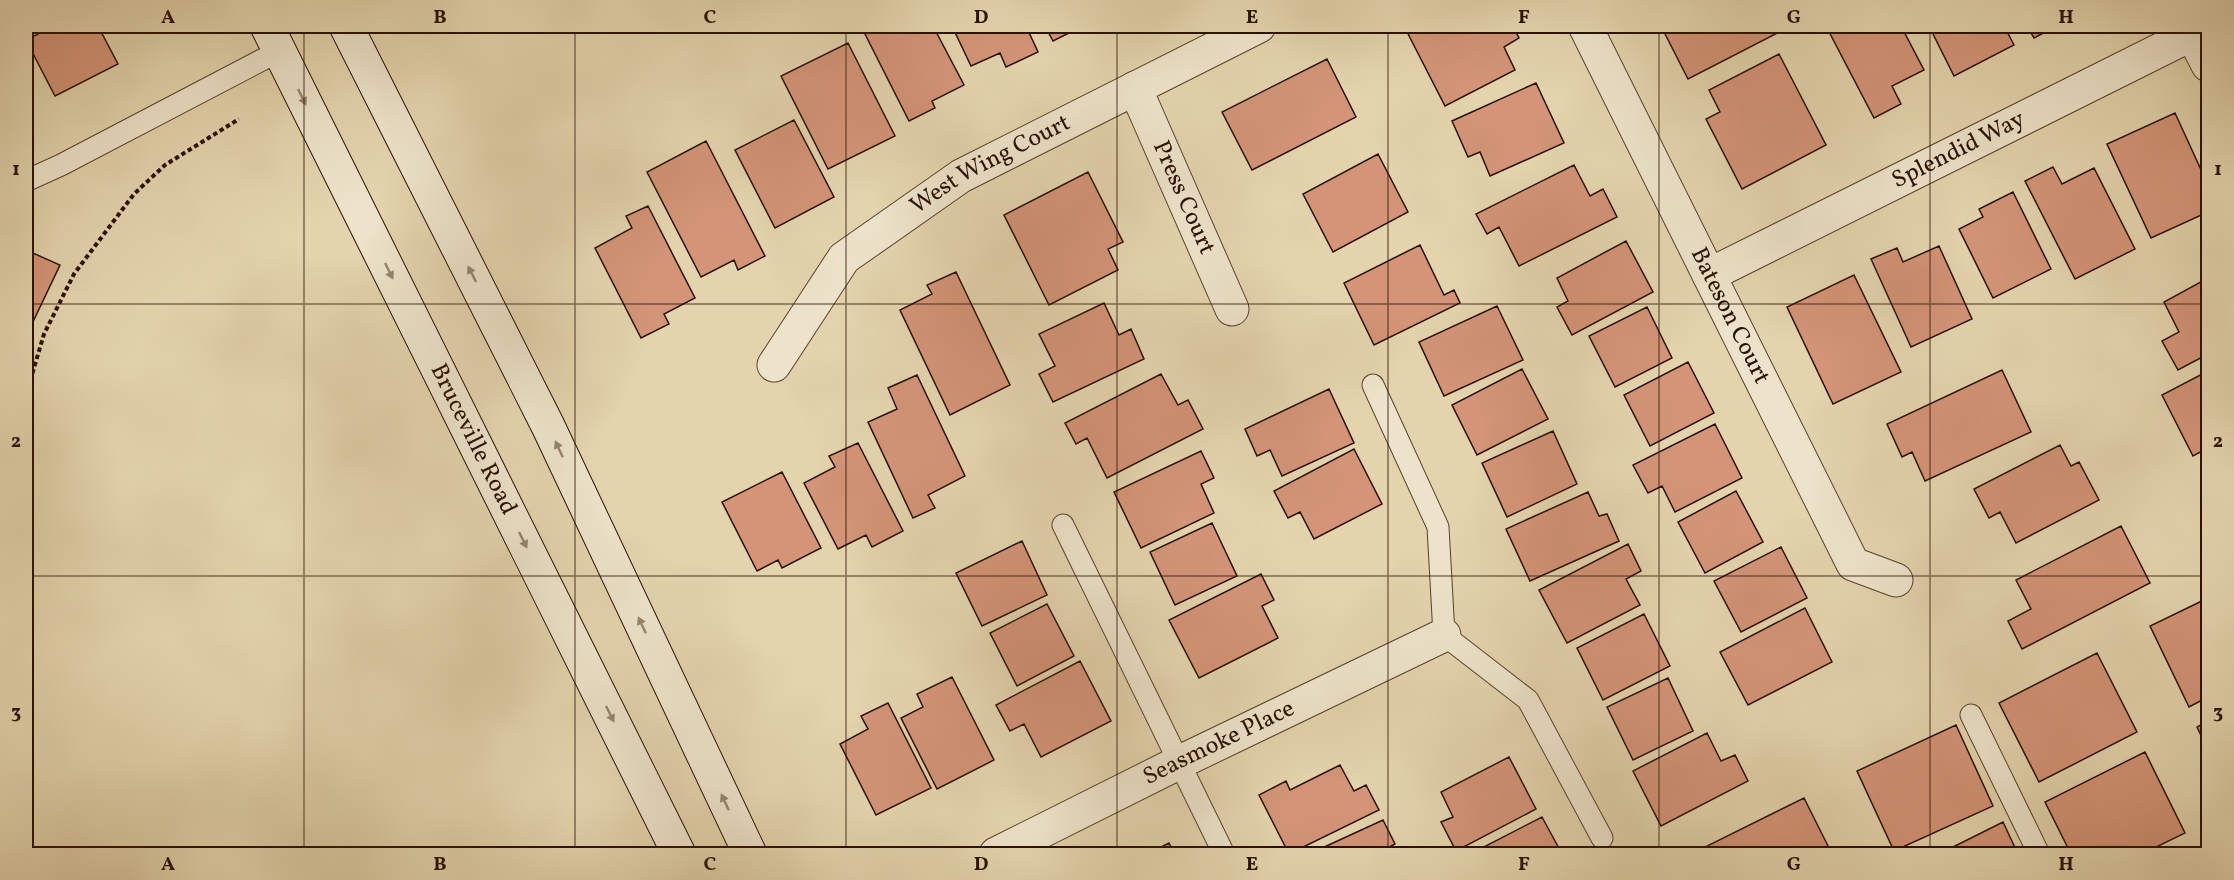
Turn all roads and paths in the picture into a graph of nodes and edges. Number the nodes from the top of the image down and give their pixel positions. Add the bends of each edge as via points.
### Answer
1 (346, 26) edge
2 (1259, 26) edge
3 (1585, 26) edge
4 (2200, 30) edge
5 (273, 38) edge
6 (2208, 65) edge
7 (1135, 88) junction
8 (239, 119) dead end
9 (26, 178) edge
10 (1709, 275) junction
11 (1232, 309) dead end
12 (774, 365) dead end
13 (1373, 385) dead end
14 (26, 394) edge
15 (1063, 525) dead end
16 (1896, 580) dead end
17 (1444, 635) junction
18 (1971, 715) dead end
19 (1178, 763) junction
20 (1602, 838) dead end
21 (679, 855) edge
22 (750, 855) edge
23 (996, 855) edge
24 (1224, 855) edge
25 (2039, 855) edge

22 -> 1 street via 548,426
2 - 7 street, West Wing Court
3 - 10 street, Bateson Court
4 - 6 street
4 - 10 street, Splendid Way
5 - 9 lane via 61,165
5 -> 21 street, Bruceville Road
7 - 11 street, Press Court
7 - 12 street, West Wing Court via 961,176 844,258
8 - 14 path via 165,165 134,194 74,274 44,334
10 - 16 street, Bateson Court via 1853,564
13 - 17 lane via 1438,527
15 - 19 lane
17 - 19 street, Seasmoke Place
17 - 20 lane via 1528,700
18 - 25 lane
19 - 23 street, Seasmoke Place
19 - 24 lane

